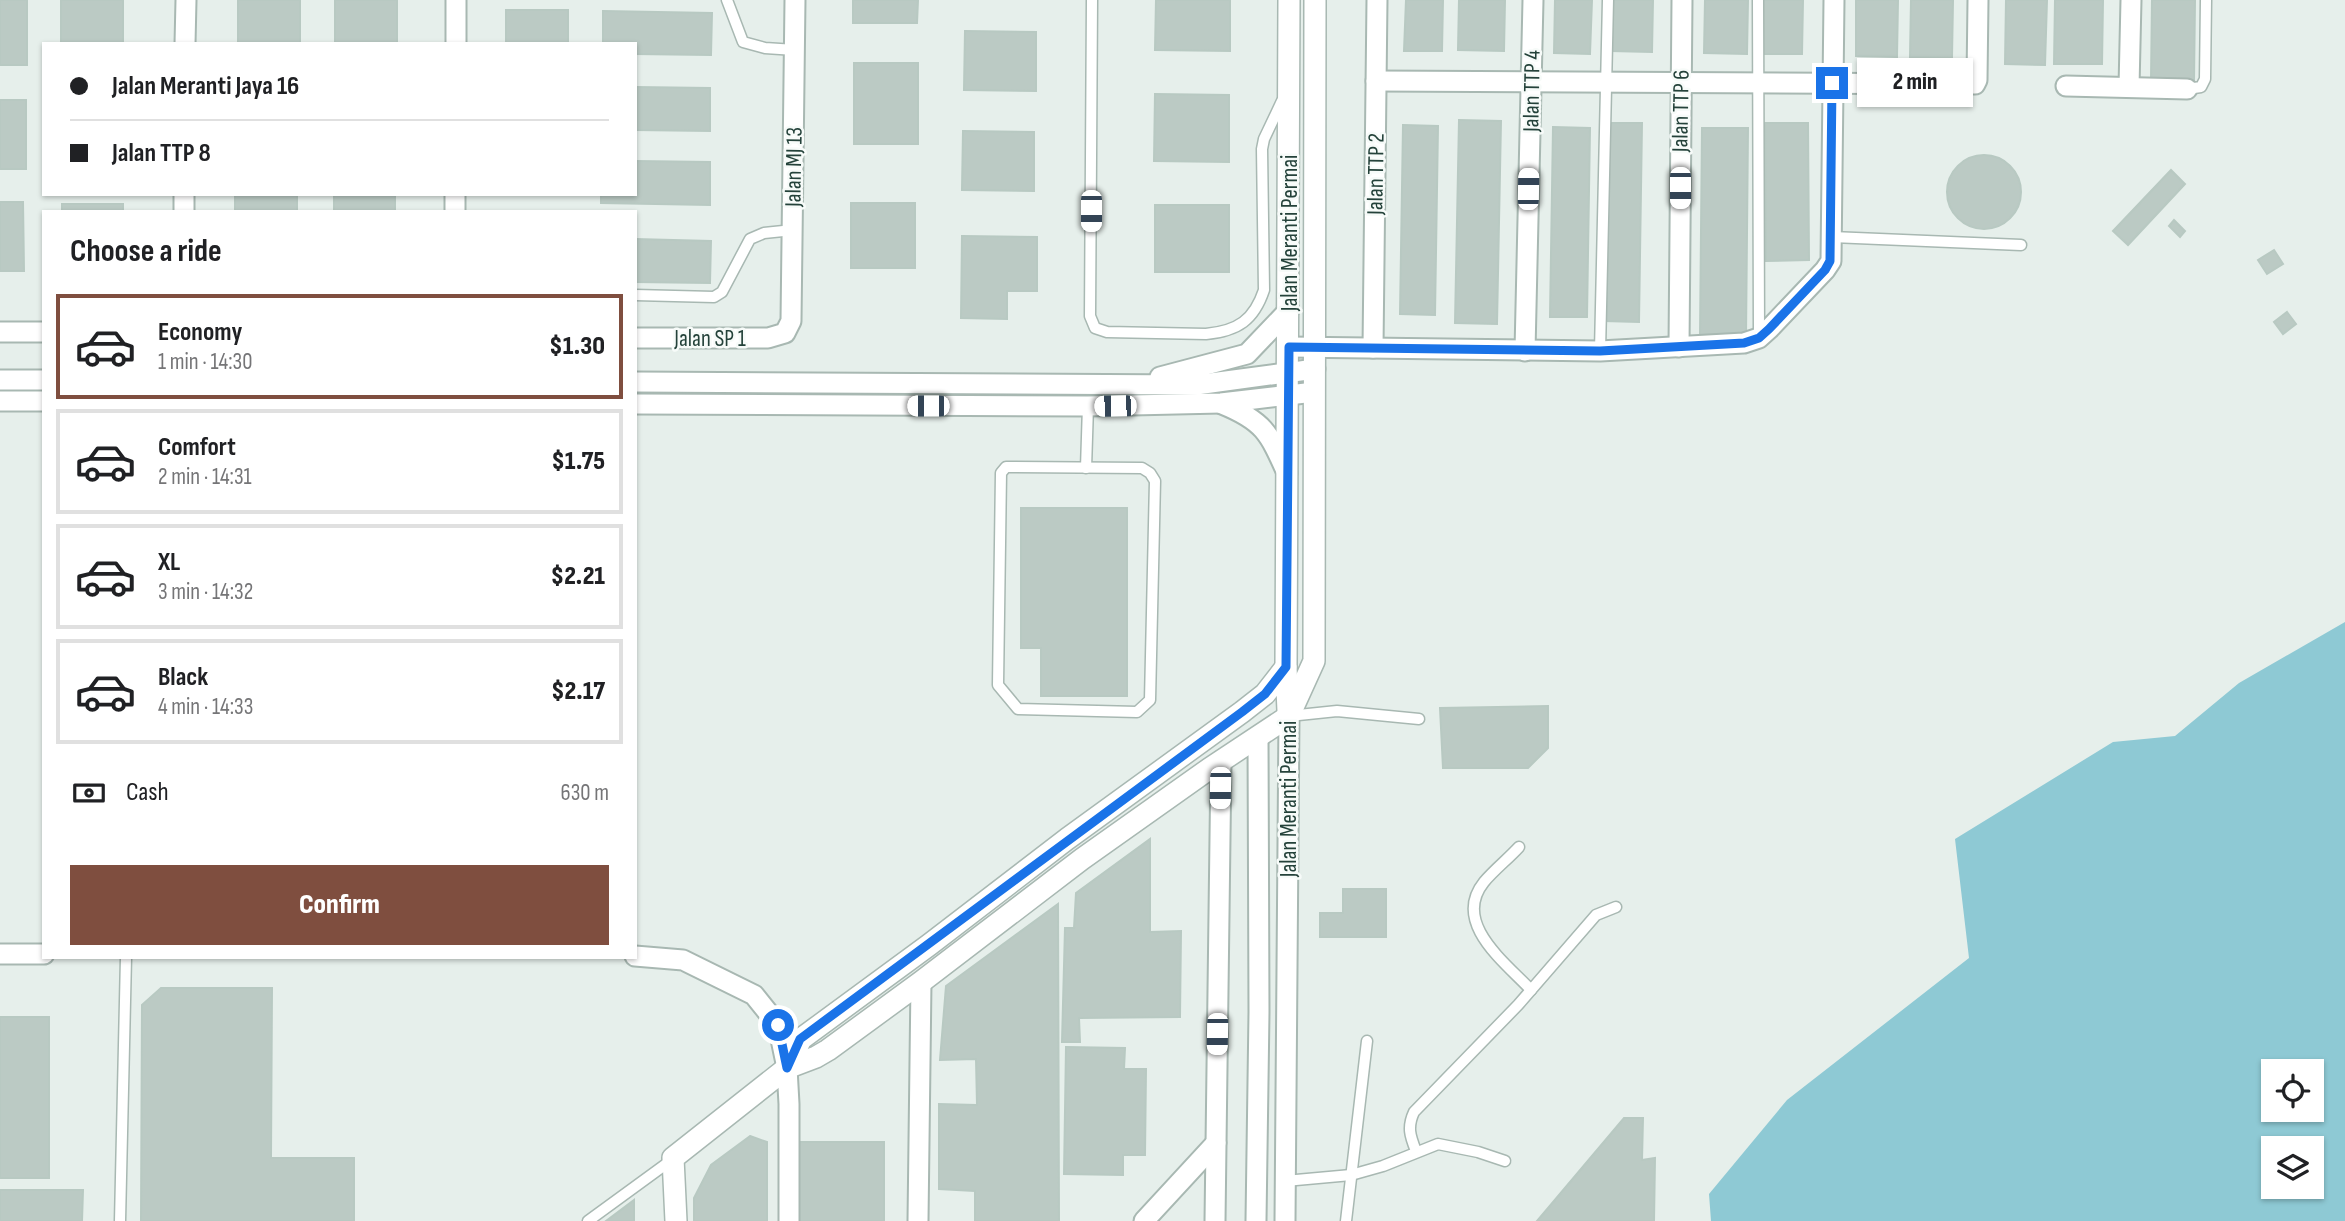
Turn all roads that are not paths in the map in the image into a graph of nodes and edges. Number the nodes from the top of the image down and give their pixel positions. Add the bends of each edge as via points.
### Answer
1 (186, 0) edge
2 (456, 0) edge
3 (727, 0) edge
4 (796, 0) edge
5 (1092, 0) edge
6 (1289, 0) edge
7 (1315, 0) edge
8 (1377, 0) edge
9 (1533, 0) edge
10 (1608, 0) edge
11 (1682, 0) edge
12 (1758, 0) edge
13 (1834, 0) edge
14 (1979, 0) edge
15 (2131, 0) edge
16 (2206, 0) edge
17 (185, 42) edge
18 (456, 42) edge
19 (795, 50) junction
20 (1376, 81) junction
21 (1531, 82) junction
22 (1605, 82) junction
23 (1681, 82) junction
24 (1759, 83) junction
25 (1832, 83) junction
26 (2066, 86) dead end
27 (2129, 87) junction
28 (1289, 88) junction
29 (2187, 89) joint
30 (793, 230) junction
31 (1832, 237) junction
32 (2021, 245) dead end
33 (637, 295) edge
34 (1289, 310) junction
35 (0, 332) edge
36 (42, 332) edge
37 (785, 332) joint
38 (637, 338) edge
39 (1759, 338) junction
40 (1289, 347) junction
41 (1679, 347) junction
42 (1373, 348) junction
43 (1525, 351) junction
44 (1600, 351) junction
45 (1315, 358) junction
46 (1289, 372) junction
47 (0, 380) edge
48 (42, 380) edge
49 (637, 382) edge
50 (1132, 384) junction
51 (1314, 392) junction
52 (1289, 395) junction
53 (0, 401) edge
54 (42, 401) edge
55 (637, 404) edge
56 (1221, 404) junction
57 (1088, 407) junction
58 (1086, 467) junction
59 (1289, 477) junction
60 (1286, 667) junction
61 (1289, 716) junction
62 (1419, 719) dead end
63 (1258, 737) junction
64 (1221, 761) junction
65 (1519, 847) dead end
66 (1616, 907) dead end
67 (0, 954) edge
68 (42, 954) edge
69 (637, 956) edge
70 (126, 959) edge
71 (921, 982) junction
72 (1531, 990) junction
73 (1367, 1041) dead end
74 (787, 1068) junction
75 (1216, 1143) junction
76 (1416, 1151) junction
77 (673, 1158) junction
78 (1505, 1161) dead end
79 (1351, 1175) junction
80 (1286, 1181) junction
81 (120, 1221) edge
82 (588, 1221) edge
83 (676, 1221) edge
84 (789, 1221) edge
85 (918, 1221) edge
86 (1144, 1221) edge
87 (1215, 1221) edge
88 (1256, 1221) edge
89 (1285, 1221) edge
90 (1346, 1221) edge

1 - 17 street
2 - 18 street
3 - 19 lane via 743,42
4 - 19 street, Jalan MJ 13
5 - 28 lane via 1090,316 1095,328 1107,332 1221,333 1246,321 1258,309 1264,290 1262,149
6 - 28 street, Jalan Meranti Permai
7 - 45 street
8 - 20 street, Jalan TTP 2
9 - 21 street, Jalan TTP 4
10 - 22 lane
11 - 23 street, Jalan TTP 6
12 - 24 lane
13 - 25 street
14 - 25 street via 1975,84
15 - 27 street
16 - 29 lane via 2205,79 2201,87
19 - 30 street, Jalan MJ 13
20 - 21 street
20 - 42 street, Jalan TTP 2
21 - 22 street
21 - 43 street, Jalan TTP 4
22 - 23 street
22 - 44 lane
23 - 24 street
23 - 41 street, Jalan TTP 6
24 - 25 street
24 - 39 lane
25 - 31 street
26 - 27 street
27 - 29 street
28 - 34 street, Jalan Meranti Permai
30 - 33 lane via 750,239 722,292 714,297
30 - 37 street, Jalan MJ 13 via 791,321
31 - 32 lane
31 - 39 street via 1825,270
34 - 40 street, Jalan Meranti Permai
34 - 50 street via 1247,354
35 - 36 street
37 - 38 street, Jalan SP 1 via 768,338
39 - 41 street
40 - 45 street
40 - 46 street, Jalan Meranti Permai
41 - 44 street
42 - 43 street
42 - 45 street
43 - 44 street
45 - 46 street
45 - 51 street
46 - 50 street via 1196,385
46 - 52 street, Jalan Meranti Permai
47 - 48 street
49 - 50 street
51 - 52 street
51 - 61 street via 1314,661
52 - 56 street
52 - 59 street, Jalan Meranti Permai
53 - 54 street
55 - 57 street
56 - 57 street
56 - 59 street via 1258,422 1271,437
57 - 58 lane
58 - 58 lane via 1006,467 1001,472 998,685 1018,709 1137,712 1150,700 1155,481 1142,468
59 - 60 street, Jalan Meranti Permai
60 - 61 street, Jalan Meranti Permai
60 - 74 street via 1250,706 800,1039
61 - 62 lane via 1337,711
61 - 63 street
61 - 80 street, Jalan Meranti Permai
63 - 64 street
63 - 88 street, Jalan Meranti Permai
64 - 71 street via 1082,859
64 - 75 street
65 - 72 lane via 1483,884 1474,917 1484,940
66 - 72 lane via 1597,915
67 - 68 street
69 - 74 street via 683,960 754,995 778,1025
70 - 81 lane
71 - 74 street via 828,1050
71 - 85 street
72 - 76 lane via 1414,1112 1409,1132
73 - 79 lane
74 - 77 street
74 - 84 street
75 - 86 street
75 - 87 street
76 - 78 lane via 1438,1144
76 - 79 lane
77 - 82 lane
77 - 83 street
79 - 80 lane
79 - 90 lane
80 - 89 street, Jalan Meranti Permai

